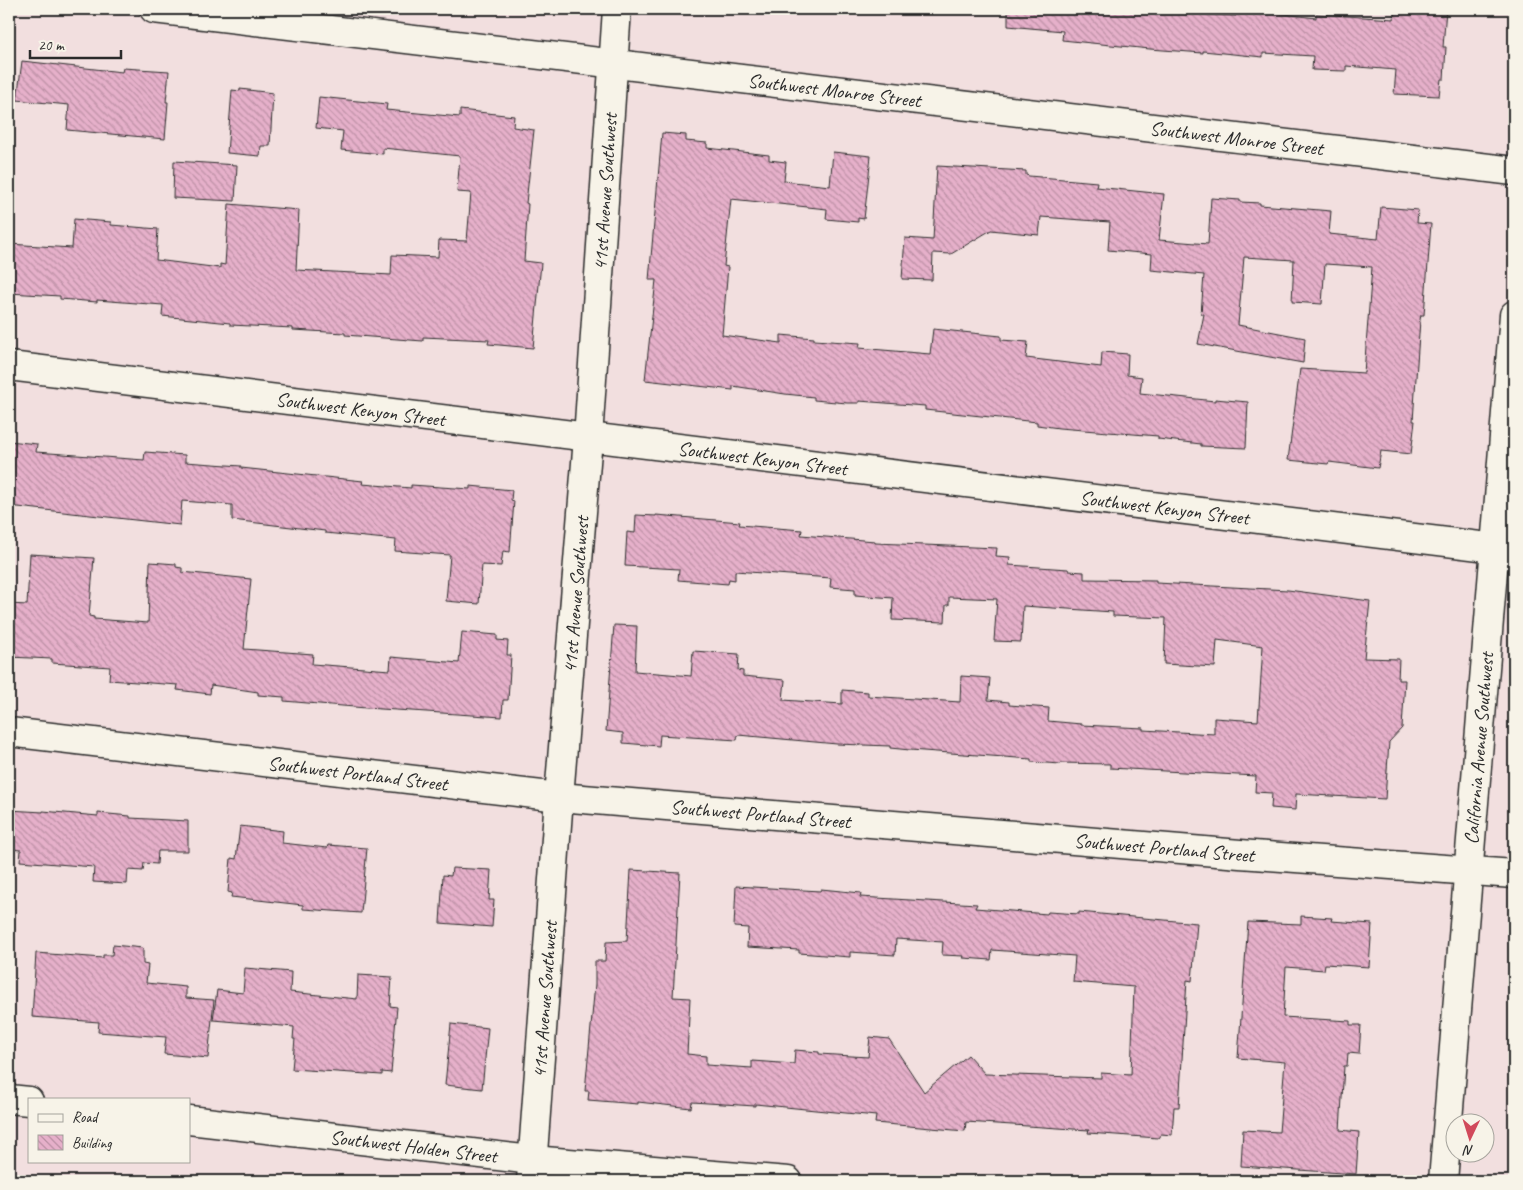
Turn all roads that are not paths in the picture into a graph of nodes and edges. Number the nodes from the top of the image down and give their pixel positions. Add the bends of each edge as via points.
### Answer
1 (154, 9) edge
2 (617, 9) edge
3 (613, 63) junction
4 (1514, 171) edge
5 (1514, 315) edge
6 (9, 366) edge
7 (588, 438) junction
8 (1505, 552) edge
9 (9, 732) edge
10 (559, 797) junction
11 (1469, 871) junction
12 (1514, 874) edge
13 (9, 1098) edge
14 (28, 1101) edge
15 (190, 1120) edge
16 (532, 1171) edge
17 (788, 1181) edge
18 (1443, 1181) edge

1 - 3 street, Southwest Monroe Street
2 - 3 street, 41st Avenue Southwest
3 - 4 street, Southwest Monroe Street
3 - 7 street, 41st Avenue Southwest
5 - 8 street, California Avenue Southwest
6 - 7 street, Southwest Kenyon Street
7 - 8 street, Southwest Kenyon Street
7 - 10 street, 41st Avenue Southwest
8 - 11 street, California Avenue Southwest
9 - 10 street, Southwest Portland Street
10 - 11 street, Southwest Portland Street
10 - 16 street, 41st Avenue Southwest
11 - 12 street, Southwest Portland Street
11 - 18 street, California Avenue Southwest
13 - 14 street
15 - 16 street, Southwest Holden Street
16 - 17 street, Southwest Holden Street

